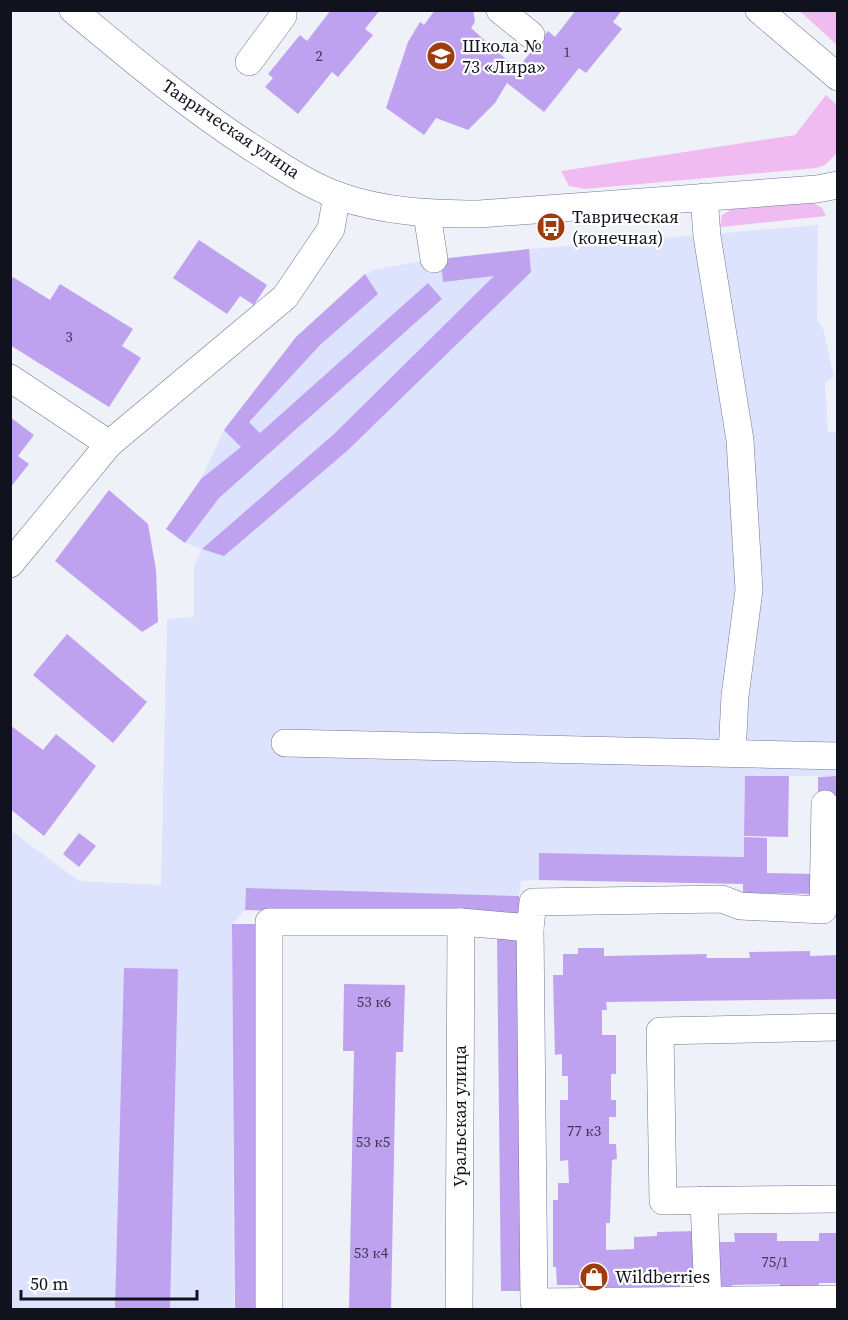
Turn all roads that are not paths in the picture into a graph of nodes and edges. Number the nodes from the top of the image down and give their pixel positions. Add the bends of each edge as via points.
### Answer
1 (73, 10) edge
2 (500, 10) edge
3 (759, 10) edge
4 (282, 12) edge
5 (531, 35) dead end
6 (249, 62) dead end
7 (837, 77) edge
8 (831, 185) edge
9 (337, 195) junction
10 (704, 197) junction
11 (427, 214) junction
12 (434, 259) dead end
13 (10, 378) edge
14 (109, 444) junction
15 (10, 564) edge
16 (285, 743) dead end
17 (732, 753) junction
18 (837, 756) edge
19 (825, 804) dead end
20 (831, 875) edge
21 (461, 922) junction
22 (530, 928) junction
23 (837, 1027) edge
24 (837, 1199) edge
25 (704, 1200) junction
26 (837, 1299) edge
27 (708, 1301) junction
28 (269, 1310) edge
29 (459, 1310) edge

1 - 9 street, Таврическая улица via 242,141 298,177
2 - 5 street
3 - 7 street
4 - 6 street
8 - 10 street, Таврическая улица
9 - 11 street, Таврическая улица
9 - 14 street via 331,229 285,297
10 - 11 street, Таврическая улица via 479,214
10 - 17 street via 740,440 749,590
11 - 12 street
13 - 14 street
14 - 15 street
16 - 17 street
17 - 18 street
19 - 20 street
20 - 22 street via 823,909 740,906 722,899 533,902
21 - 22 street
21 - 28 street via 269,922
21 - 29 street, Уральская улица
22 - 27 street via 534,1302
23 - 25 street via 660,1031 663,1201
24 - 25 street
25 - 27 street
26 - 27 street

